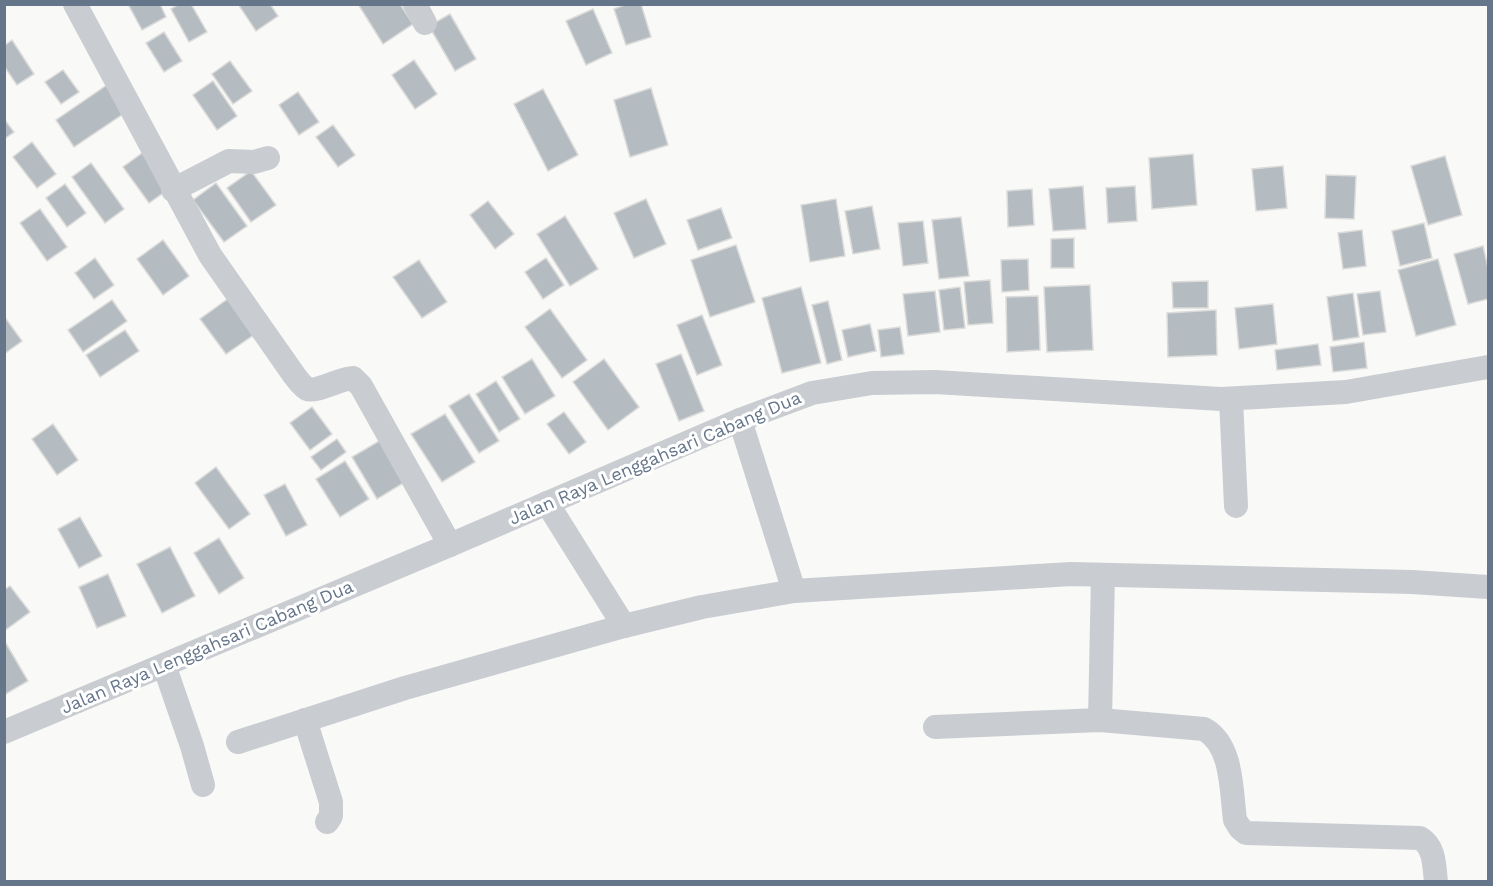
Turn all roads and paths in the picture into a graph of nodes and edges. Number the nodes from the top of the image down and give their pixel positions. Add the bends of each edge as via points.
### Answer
1 (75, 4) edge
2 (268, 158) dead end
3 (173, 190) junction
4 (1488, 367) edge
5 (1231, 399) junction
6 (740, 420) junction
7 (547, 503) junction
8 (1236, 506) dead end
9 (450, 545) junction
10 (1103, 575) junction
11 (1488, 587) edge
12 (794, 591) junction
13 (624, 626) junction
14 (165, 665) junction
15 (305, 720) junction
16 (1100, 720) junction
17 (935, 727) dead end
18 (4, 732) edge
19 (238, 742) dead end
20 (203, 785) dead end
21 (327, 822) dead end
22 (1436, 882) edge

1 - 3 street
2 - 3 street via 230,161
3 - 9 street via 210,255 305,387 314,390 345,378 353,378 361,386
4 - 5 street, Jalan Raya Lenggahsari Cabang Dua via 1346,392
5 - 6 street, Jalan Raya Lenggahsari Cabang Dua via 935,382 872,383 812,393
5 - 8 street
6 - 7 street, Jalan Raya Lenggahsari Cabang Dua
6 - 12 street
7 - 9 street, Jalan Raya Lenggahsari Cabang Dua
7 - 13 street
9 - 14 street, Jalan Raya Lenggahsari Cabang Dua
10 - 11 street
10 - 12 street
10 - 16 street
12 - 13 street
13 - 15 street
14 - 18 street, Jalan Raya Lenggahsari Cabang Dua
14 - 20 street
15 - 19 street
15 - 21 street via 331,802
16 - 17 street
16 - 22 street via 1204,729 1215,735 1226,758 1235,820 1246,833 1419,838 1428,843

